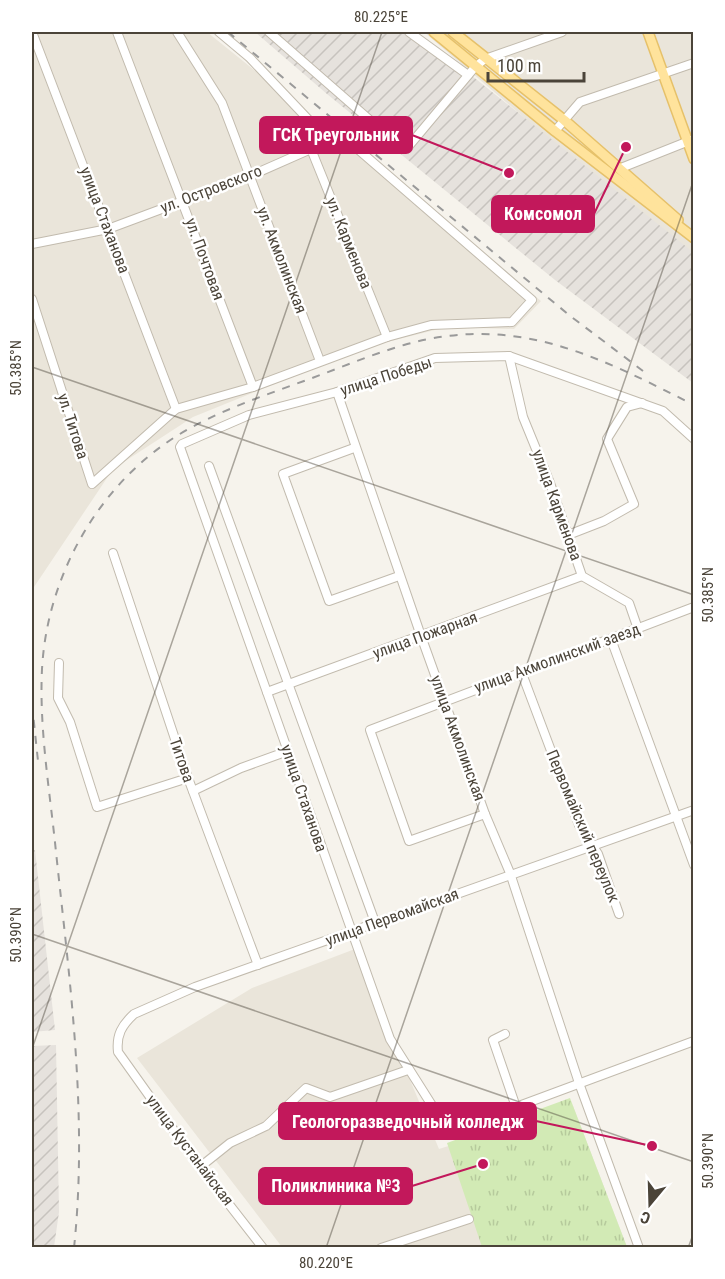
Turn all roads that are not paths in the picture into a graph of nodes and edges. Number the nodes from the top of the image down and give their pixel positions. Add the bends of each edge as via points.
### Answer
1 (32, 32) edge
2 (117, 32) edge
3 (177, 32) edge
4 (219, 32) edge
5 (269, 32) edge
6 (409, 32) edge
7 (434, 32) edge
8 (453, 32) edge
9 (562, 32) edge
10 (648, 32) edge
11 (485, 59) junction
12 (693, 63) edge
13 (475, 67) junction
14 (468, 75) junction
15 (664, 75) junction
16 (507, 76) junction
17 (499, 86) junction
18 (564, 120) junction
19 (555, 131) junction
20 (323, 135) junction
21 (690, 140) edge
22 (311, 149) junction
23 (693, 159) edge
24 (621, 168) junction
25 (250, 176) junction
26 (183, 199) junction
27 (108, 229) junction
28 (693, 234) edge
29 (693, 238) edge
30 (32, 244) edge
31 (32, 299) edge
32 (387, 337) junction
33 (509, 356) junction
34 (320, 362) junction
35 (253, 387) junction
36 (337, 392) junction
37 (644, 402) junction
38 (176, 409) junction
39 (693, 438) edge
40 (354, 448) junction
41 (181, 450) joint
42 (208, 466) dead end
43 (568, 535) junction
44 (112, 553) dead end
45 (399, 576) junction
46 (582, 576) junction
47 (693, 607) edge
48 (638, 628) junction
49 (421, 636) junction
50 (611, 639) junction
51 (59, 663) dead end
52 (521, 671) junction
53 (290, 685) junction
54 (267, 692) junction
55 (446, 700) junction
56 (288, 751) junction
57 (188, 778) junction
58 (193, 791) junction
59 (693, 810) edge
60 (485, 814) junction
61 (676, 817) junction
62 (590, 846) junction
63 (693, 865) edge
64 (510, 873) junction
65 (619, 914) dead end
66 (376, 925) junction
67 (351, 932) junction
68 (258, 965) junction
69 (506, 1034) dead end
70 (693, 1041) edge
71 (117, 1052) joint
72 (408, 1070) junction
73 (579, 1083) junction
74 (516, 1107) junction
75 (200, 1167) junction
76 (469, 1219) dead end
77 (263, 1248) edge
78 (381, 1248) edge
79 (639, 1248) edge

1 - 27 street, улица Стаханова
2 - 26 street, ул. Почтовая
3 - 25 street, ул. Акмолинская via 222,103
4 - 20 street via 250,58
5 - 14 street via 403,149
6 - 14 street
7 - 13 main road
8 - 11 main road
9 - 11 street
10 - 15 main road
11 - 13 street
11 - 16 main road
12 - 15 street
13 - 14 street
13 - 17 main road
15 - 18 street via 580,102
15 - 21 main road
16 - 17 street
16 - 18 main road
17 - 19 main road
18 - 19 street
18 - 24 main road
19 - 29 main road
20 - 22 street, ул. Островского
20 - 32 street via 331,126 532,300 512,322 431,325
21 - 23 main road
21 - 24 street
22 - 25 street, ул. Островского
22 - 32 street, ул. Карменова
24 - 28 main road
25 - 26 street, ул. Островского
25 - 34 street, ул. Акмолинская
26 - 27 street, ул. Островского
26 - 35 street, ул. Почтовая
27 - 30 street, ул. Островского
27 - 38 street, улица Стаханова
31 - 38 street, ул. Титова via 92,484
32 - 34 street
33 - 36 street, улица Победы via 435,358
33 - 37 street, улица Победы
33 - 43 street, улица Карменова via 523,417
34 - 35 street
35 - 38 street
36 - 40 street, улица Акмолинская
36 - 41 street, улица Победы via 249,415 182,444
37 - 39 street, улица Победы via 663,411
37 - 43 street via 627,406 607,439 634,504
40 - 45 street, улица Акмолинская
40 - 45 street via 283,474 286,485 329,601
41 - 54 street, улица Стаханова
42 - 53 street
43 - 46 street, улица Карменова
44 - 57 street, Титова
45 - 49 street, улица Акмолинская
46 - 48 street, улица Карменова via 629,603
46 - 49 street, улица Пожарная
47 - 48 street, улица Акмолинский заезд
48 - 50 street, улица Акмолинский заезд
49 - 53 street, улица Пожарная
49 - 55 street, улица Акмолинская
50 - 52 street, улица Акмолинский заезд
50 - 61 street
51 - 57 street via 58,698 70,722 97,807
52 - 55 street, улица Акмолинский заезд
52 - 62 street, Первомайский переулок
53 - 54 street, улица Пожарная
53 - 66 street
54 - 56 street, улица Стаханова
55 - 60 street, улица Акмолинская
55 - 60 street, улица Акмолинский заезд via 370,730 409,841
56 - 58 street
56 - 67 street, улица Стаханова
57 - 58 street, Титова
58 - 68 street, Титова
59 - 61 street, улица Первомайская
60 - 64 street, улица Акмолинская
61 - 62 street, улица Первомайская
61 - 63 street
62 - 64 street, улица Первомайская
62 - 65 street, Первомайский переулок via 598,854
64 - 66 street, улица Первомайская
64 - 73 street, улица Акмолинская
66 - 67 street, улица Первомайская
67 - 68 street, улица Первомайская
67 - 72 street, улица Стаханова via 390,1039
68 - 71 street, улица Первомайская via 134,1014 119,1033
69 - 74 street via 493,1040
70 - 73 street
71 - 75 street, улица Кустанайская
72 - 74 street, улица Стаханова via 453,1132 460,1133
72 - 75 street via 330,1097 306,1088 266,1126 230,1143
73 - 74 street
73 - 79 street
75 - 77 street, улица Кустанайская
76 - 78 street

